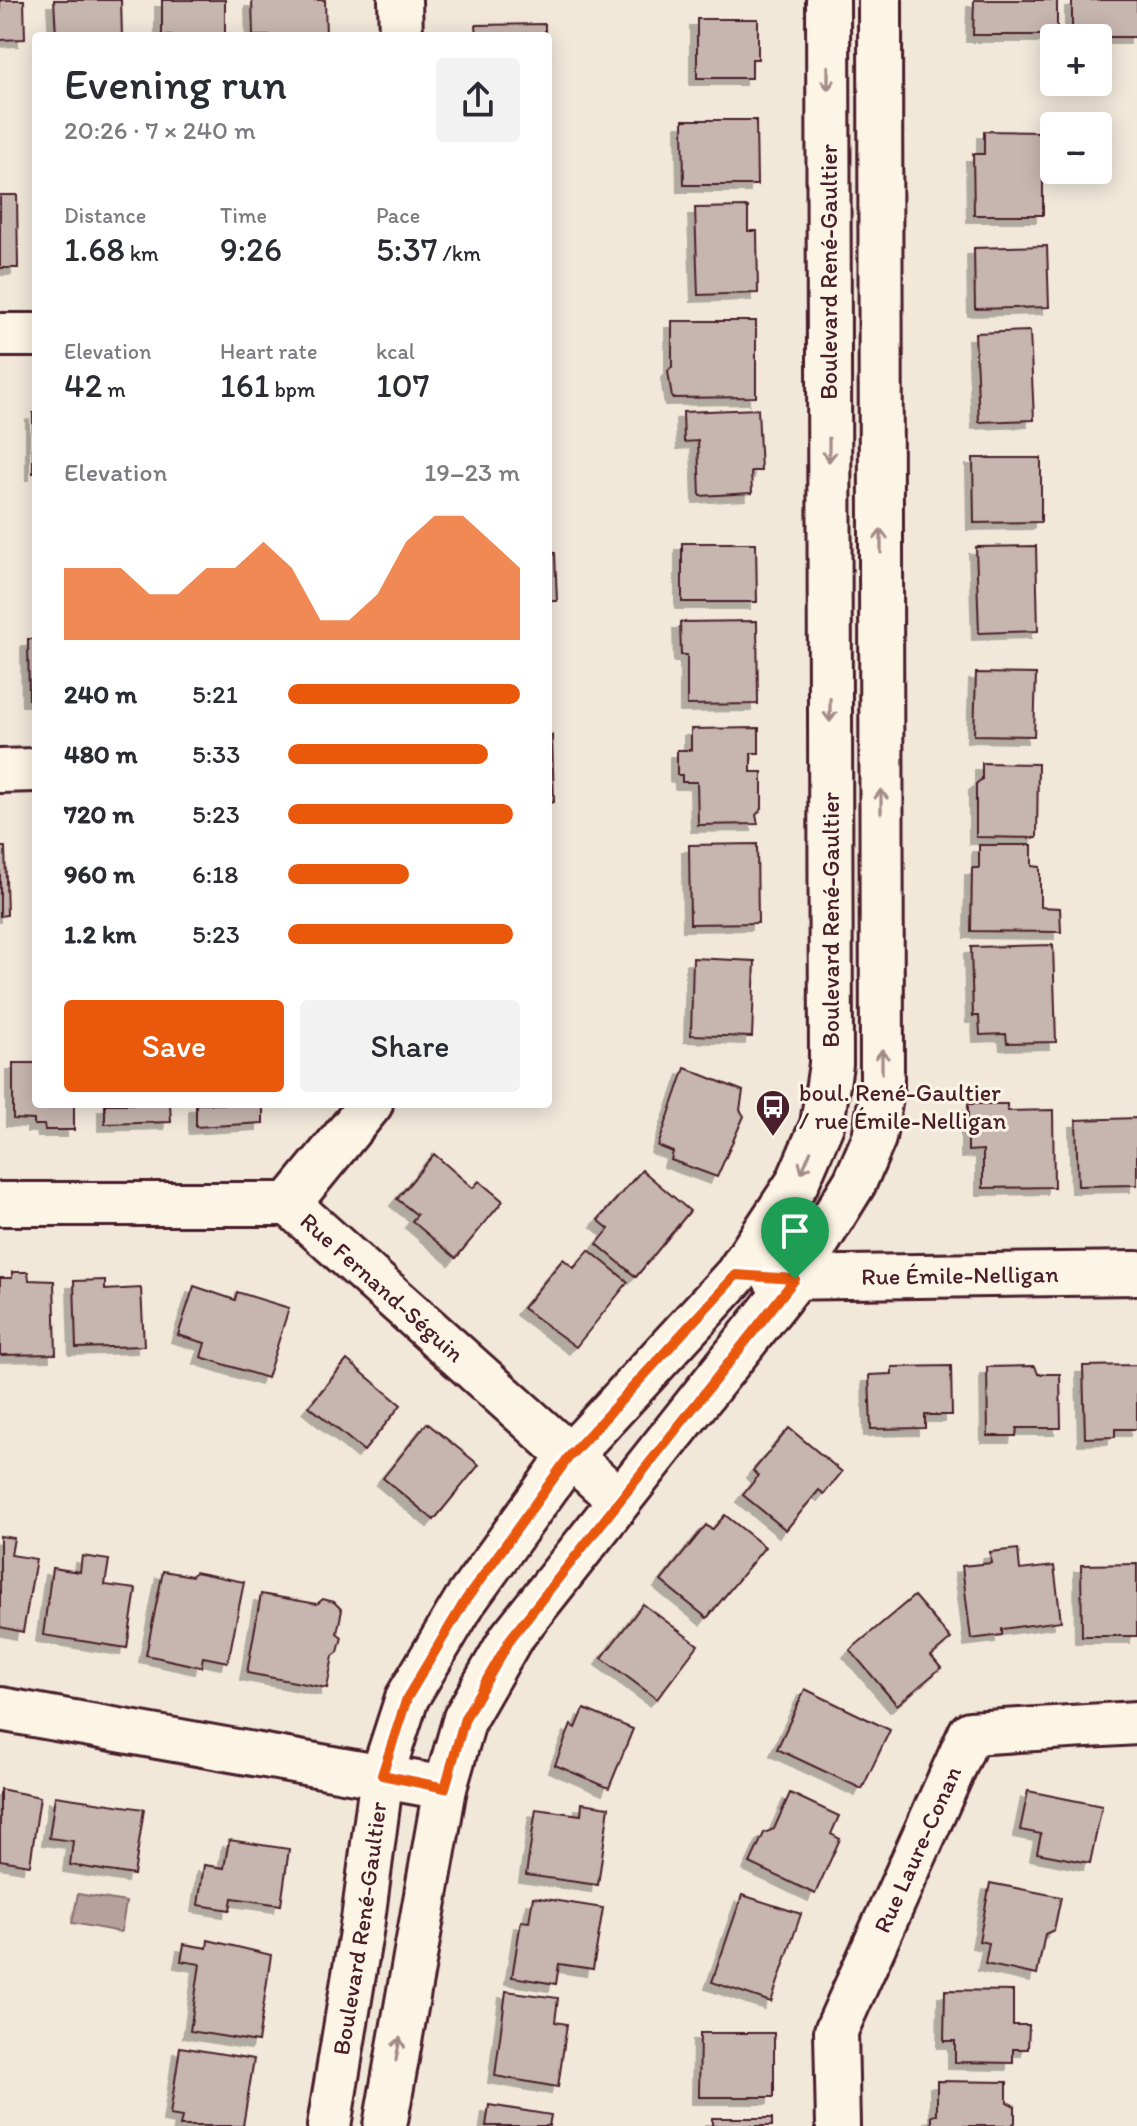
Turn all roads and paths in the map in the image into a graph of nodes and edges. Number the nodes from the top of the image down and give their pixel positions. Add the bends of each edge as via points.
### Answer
1 (400, 0) edge
2 (828, 0) edge
3 (880, 0) edge
4 (401, 32) edge
5 (0, 335) edge
6 (32, 335) edge
7 (32, 770) edge
8 (0, 771) edge
9 (368, 1108) edge
10 (0, 1204) edge
11 (289, 1204) junction
12 (1137, 1273) edge
13 (736, 1275) junction
14 (795, 1279) junction
15 (568, 1458) junction
16 (618, 1499) junction
17 (0, 1709) edge
18 (1137, 1723) edge
19 (382, 1775) junction
20 (445, 1788) junction
21 (329, 2126) edge
22 (385, 2126) edge
23 (838, 2126) edge

1 - 4 street
2 -> 13 street, Boulevard René-Gaultier via 831,1064 822,1125 797,1183
14 -> 3 street, Boulevard René-Gaultier via 855,1182 874,1138 882,1090
5 - 6 street
7 - 8 street
9 - 11 street
10 - 11 street, Rue Fernand-Séguin
11 - 15 street, Rue Fernand-Séguin
12 - 14 street, Rue Émile-Nelligan
13 - 14 street, Rue Émile-Nelligan
13 - 15 street, Boulevard René-Gaultier
14 - 16 street, Boulevard René-Gaultier
15 - 16 street, Rue Fernand-Séguin
15 - 19 street, Boulevard René-Gaultier via 465,1601 407,1698
16 - 20 street, Boulevard René-Gaultier via 511,1638 465,1718
17 - 19 street
18 - 23 street, Rue Laure-Conan via 970,1733 836,2031
19 - 20 street
19 - 21 street, Boulevard René-Gaultier
22 -> 20 street, Boulevard René-Gaultier

